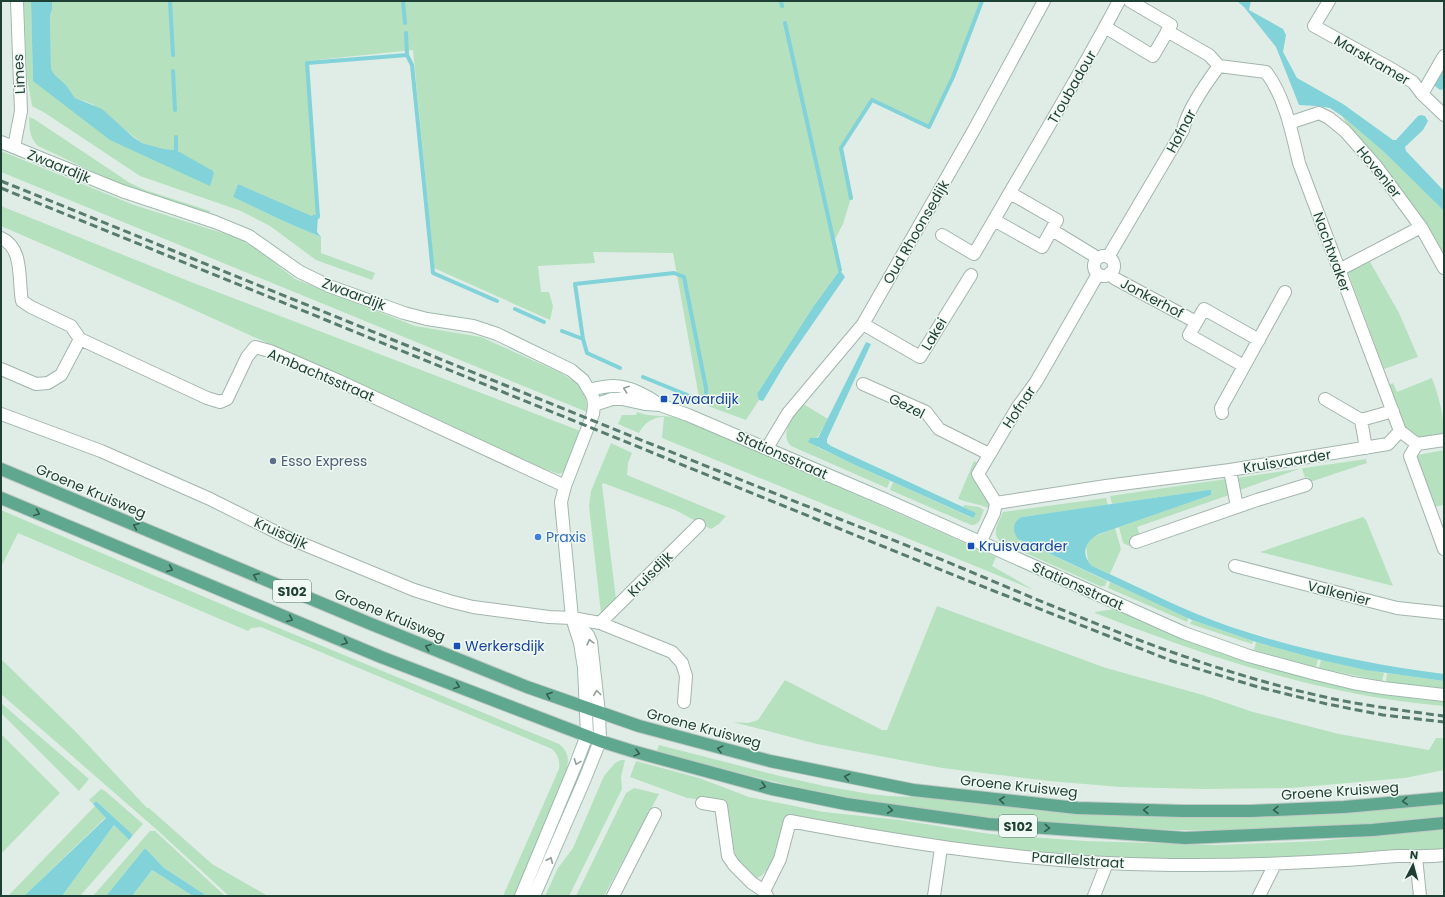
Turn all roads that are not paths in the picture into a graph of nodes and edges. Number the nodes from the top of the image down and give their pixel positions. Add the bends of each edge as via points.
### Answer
1 (17, 1) edge
2 (1044, 1) edge
3 (1119, 1) edge
4 (1130, 1) edge
5 (1329, 1) edge
6 (1105, 27) junction
7 (1167, 31) junction
8 (1444, 56) edge
9 (1220, 66) junction
10 (1422, 94) junction
11 (1443, 111) edge
12 (1289, 123) junction
13 (1, 142) edge
14 (14, 147) junction
15 (1010, 193) junction
16 (994, 220) junction
17 (1421, 226) junction
18 (1052, 230) junction
19 (942, 235) dead end
20 (1, 238) edge
21 (1102, 258) junction
22 (1444, 268) edge
23 (1339, 270) junction
24 (1104, 274) junction
25 (971, 275) dead end
26 (1285, 292) dead end
27 (1196, 322) junction
28 (863, 324) junction
29 (80, 339) junction
30 (1259, 340) junction
31 (1244, 366) junction
32 (1, 369) edge
33 (863, 384) dead end
34 (589, 390) junction
35 (1325, 399) dead end
36 (594, 405) junction
37 (660, 405) junction
38 (1393, 411) junction
39 (1222, 413) dead end
40 (1, 414) edge
41 (1361, 420) junction
42 (1400, 431) junction
43 (1444, 440) edge
44 (1416, 444) junction
45 (767, 448) junction
46 (1366, 448) junction
47 (989, 454) junction
48 (1, 469) edge
49 (1230, 470) junction
50 (1306, 485) dead end
51 (565, 486) junction
52 (1, 498) edge
53 (996, 503) junction
54 (1237, 507) junction
55 (699, 525) dead end
56 (1136, 542) dead end
57 (980, 543) junction
58 (1444, 549) edge
59 (1235, 566) dead end
60 (1444, 613) edge
61 (572, 618) junction
62 (599, 622) junction
63 (1444, 696) edge
64 (684, 702) dead end
65 (585, 708) junction
66 (599, 713) junction
67 (587, 735) junction
68 (600, 741) junction
69 (1444, 798) edge
70 (702, 803) dead end
71 (655, 814) dead end
72 (1444, 823) edge
73 (941, 848) junction
74 (1444, 855) edge
75 (1416, 857) junction
76 (1107, 863) junction
77 (1275, 864) junction
78 (766, 894) edge
79 (521, 896) edge
80 (534, 896) edge
81 (613, 896) edge
82 (934, 896) edge
83 (1094, 896) edge
84 (1259, 896) edge
85 (1420, 896) edge

1 - 14 street, Limes via 21,110
2 - 28 street, Oud Rhoonsedijk
3 - 6 street, Troubadour
4 - 7 street via 1171,25
5 - 10 street, Marskramer via 1314,26 1413,82
6 - 7 street via 1153,56
6 - 15 street, Troubadour
7 - 9 street via 1209,55
8 - 10 street
9 - 12 street, Nachtwaker via 1266,72 1273,81
9 - 21 street, Hofnar via 1209,79 1185,121 1183,130
10 - 11 street, Marskramer
12 - 17 street, Hovenier via 1319,113 1329,118 1345,131 1376,166
12 - 23 street, Nachtwaker via 1299,163
13 - 14 street, Zwaardijk
14 - 34 street, Zwaardijk via 122,191 249,236 300,272 328,286 404,313 473,326 497,334 571,370 583,380
15 - 16 street, Troubadour
15 - 18 street via 1058,220
16 - 18 street via 1042,247
16 - 19 street, Troubadour via 974,254
17 - 22 street, Hovenier
17 - 23 street
18 - 21 street
20 - 29 street, Ambachtsstraat via 8,241 17,255 22,300 71,326
21 - 24 street via 1094,267
21 - 24 street via 1113,263 1112,270
23 - 38 street, Nachtwaker
24 - 27 street, Jonkerhof
24 - 47 street, Hofnar
25 - 28 street, Lakei via 920,357
26 - 30 street
27 - 30 street, Jonkerhof via 1204,309
27 - 31 street, Jonkerhof via 1189,335
28 - 45 street, Oud Rhoonsedijk via 788,413
29 - 32 street via 61,375 48,383 36,384
29 - 51 street, Ambachtsstraat via 220,402 227,399 246,357 255,347 339,381
30 - 31 street
31 - 39 street via 1221,408
33 - 47 street, Gezel via 926,412 938,429
34 - 36 street, Zwaardijk
37 -> 34 street, Stationsstraat via 648,396 619,386
35 - 41 street
36 - 37 street, Stationsstraat via 612,398
36 - 51 street via 586,435
37 - 45 street, Stationsstraat
38 - 41 street
38 - 42 street, Nachtwaker
40 - 61 street, Kruisdijk via 101,452 212,500 286,537 414,590 473,607
41 - 46 street
42 - 44 street
42 - 46 street, Kruisvaarder via 1388,444
43 - 44 street
44 - 58 street via 1410,456
45 - 57 street, Stationsstraat
46 - 49 street, Kruisvaarder
47 - 53 street, Hofnar via 978,474
65 -> 48 main road, Groene Kruisweg / S102 via 371,624
49 - 53 street, Kruisvaarder
49 - 54 street
50 - 54 street, Kruisvaarder
51 - 61 street via 561,502
52 -> 67 main road, S102 via 381,657
53 - 57 street
54 - 56 street, Kruisvaarder
55 - 62 street, Kruisdijk
57 - 63 street, Stationsstraat via 1184,632 1249,656 1353,683
59 - 60 street, Valkenier via 1397,608
61 - 62 street, Kruisdijk
61 - 65 street via 584,668
66 -> 61 street via 591,642
62 - 64 street via 672,652 682,663 686,676
65 - 66 main road, Groene Kruisweg / S102
65 - 67 street
66 - 68 street
69 -> 66 main road, Groene Kruisweg / S102 via 1344,807 1251,811 1077,808 913,790 770,761 658,732
67 - 68 main road, S102
67 -> 79 street
68 -> 72 main road, S102 via 779,790 846,804 988,824 1185,838 1372,830
80 -> 68 street
70 - 78 street via 721,806 728,856 752,883
71 - 81 street
73 - 76 street, Parallelstraat
73 - 78 street, Parallelstraat via 790,821 780,859
73 - 82 street
74 - 75 street, Parallelstraat
75 - 77 street, Parallelstraat
75 - 85 street
76 - 77 street, Parallelstraat via 1194,866
76 - 83 street
77 - 84 street

